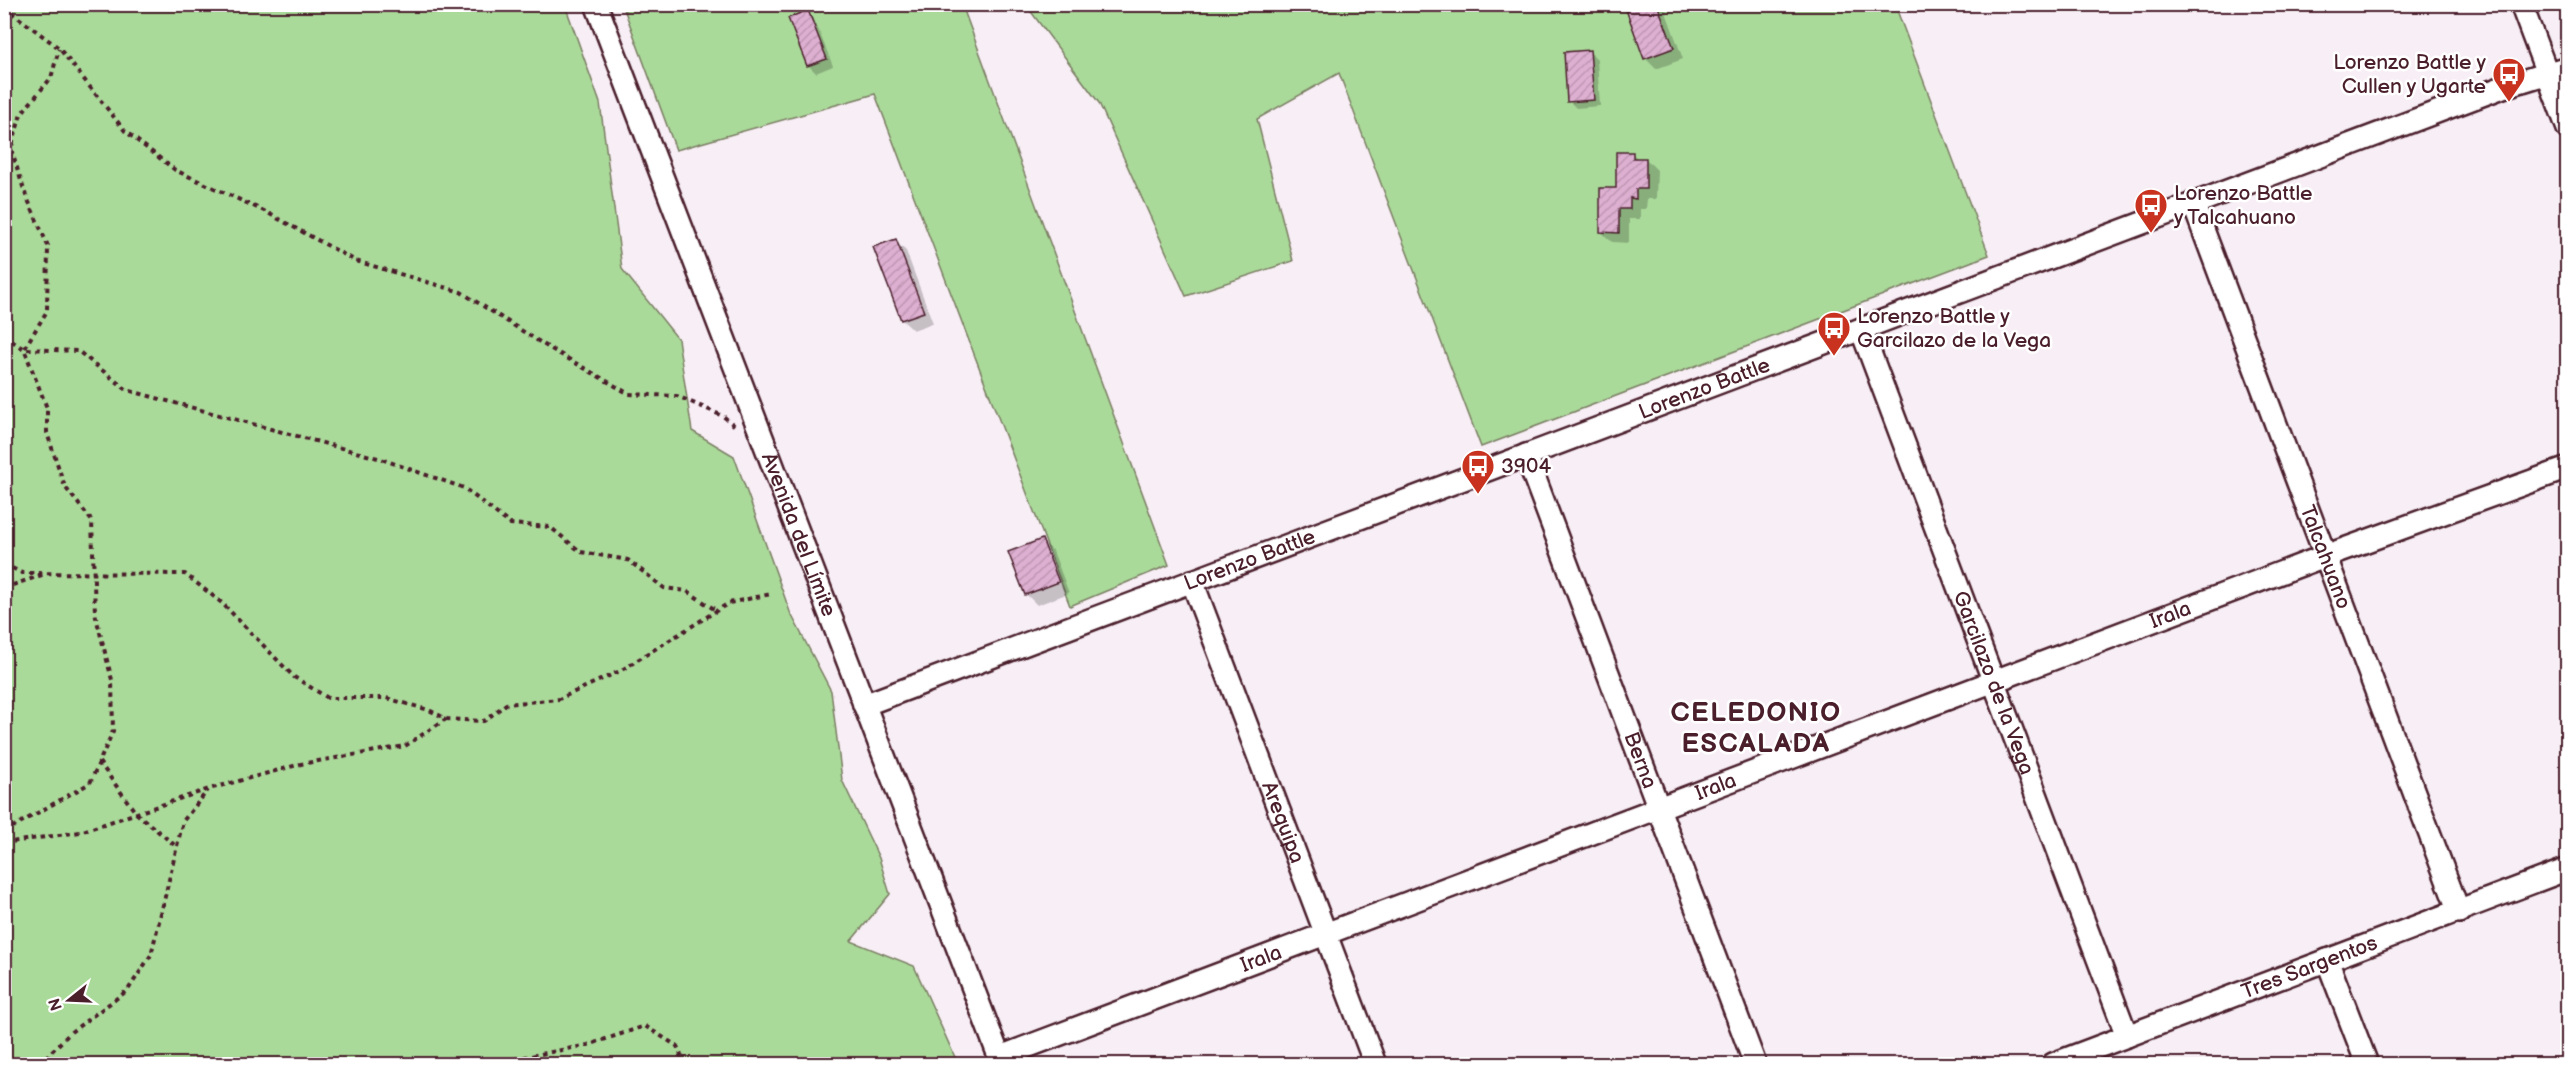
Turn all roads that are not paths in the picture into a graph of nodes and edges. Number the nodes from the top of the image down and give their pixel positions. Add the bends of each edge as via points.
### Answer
1 (596, 4) edge
2 (2521, 4) edge
3 (2568, 67) edge
4 (2547, 73) junction
5 (2568, 129) edge
6 (2193, 203) junction
7 (1861, 329) junction
8 (1526, 455) junction
9 (2568, 468) edge
10 (2325, 556) junction
11 (1192, 581) junction
12 (1994, 681) junction
13 (864, 705) junction
14 (1659, 808) junction
15 (2567, 872) edge
16 (2459, 912) junction
17 (1326, 934) junction
18 (2327, 960) junction
19 (2127, 1036) junction
20 (2095, 1057) edge
21 (1001, 1061) edge
22 (1375, 1065) edge
23 (1755, 1065) edge
24 (2053, 1065) edge
25 (2367, 1065) edge

1 - 13 street, Avenida del Límite
2 - 4 street
3 - 4 street, Lorenzo Battle
4 - 5 street
4 - 6 street, Lorenzo Battle
6 - 7 street, Lorenzo Battle
6 - 10 street, Talcahuano
7 - 8 street, Lorenzo Battle
7 - 12 street, Garcilazo de la Vega
8 - 11 street, Lorenzo Battle
8 - 14 street, Berna
9 - 10 street, Irala
10 - 12 street, Irala
10 - 16 street, Talcahuano
11 - 13 street, Lorenzo Battle
11 - 17 street, Arequipa
12 - 14 street, Irala
12 - 19 street, Garcilazo de la Vega
13 - 21 street, Avenida del Límite
14 - 17 street, Irala
14 - 23 street, Berna
15 - 16 street, Tres Sargentos
16 - 18 street, Tres Sargentos
17 - 21 street, Irala
17 - 22 street, Arequipa
18 - 19 street, Tres Sargentos
18 - 25 street
19 - 20 street, Tres Sargentos
20 - 24 street, Tres Sargentos

